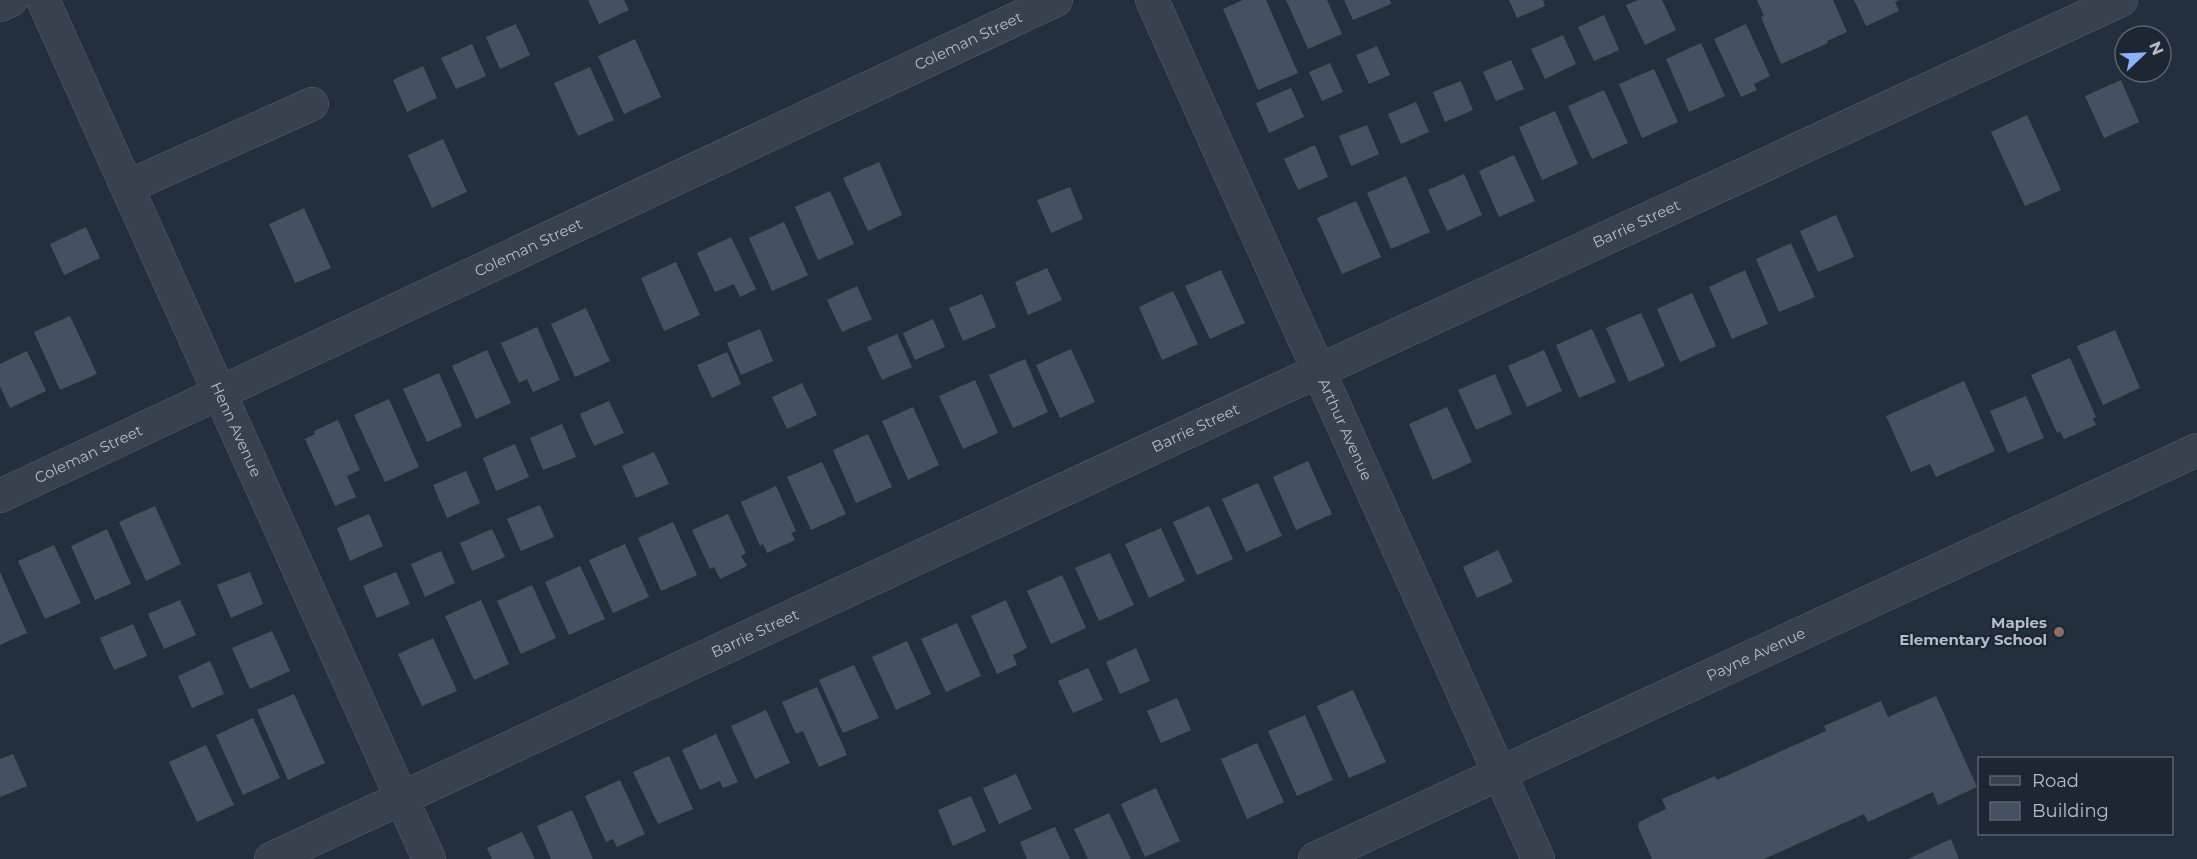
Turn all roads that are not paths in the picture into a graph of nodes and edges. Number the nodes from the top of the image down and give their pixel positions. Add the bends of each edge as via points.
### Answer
1 (11, 0) edge
2 (43, 0) edge
3 (1056, 0) edge
4 (1152, 0) edge
5 (2121, 0) edge
6 (0, 5) edge
7 (312, 104) dead end
8 (127, 187) junction
9 (1318, 371) junction
10 (220, 395) junction
11 (2197, 450) edge
12 (0, 496) edge
13 (1499, 773) junction
14 (400, 799) junction
15 (271, 859) edge
16 (429, 859) edge
17 (1315, 859) edge
18 (1538, 859) edge

1 - 6 street
2 - 8 street, Henn Avenue
3 - 10 street, Coleman Street
4 - 9 street, Arthur Avenue
5 - 9 street, Barrie Street
7 - 8 street
8 - 10 street, Henn Avenue
9 - 13 street, Arthur Avenue
9 - 14 street, Barrie Street
10 - 12 street, Coleman Street
10 - 14 street, Henn Avenue
11 - 13 street, Payne Avenue
13 - 17 street, Payne Avenue
13 - 18 street, Arthur Avenue
14 - 15 street, Barrie Street
14 - 16 street, Henn Avenue

